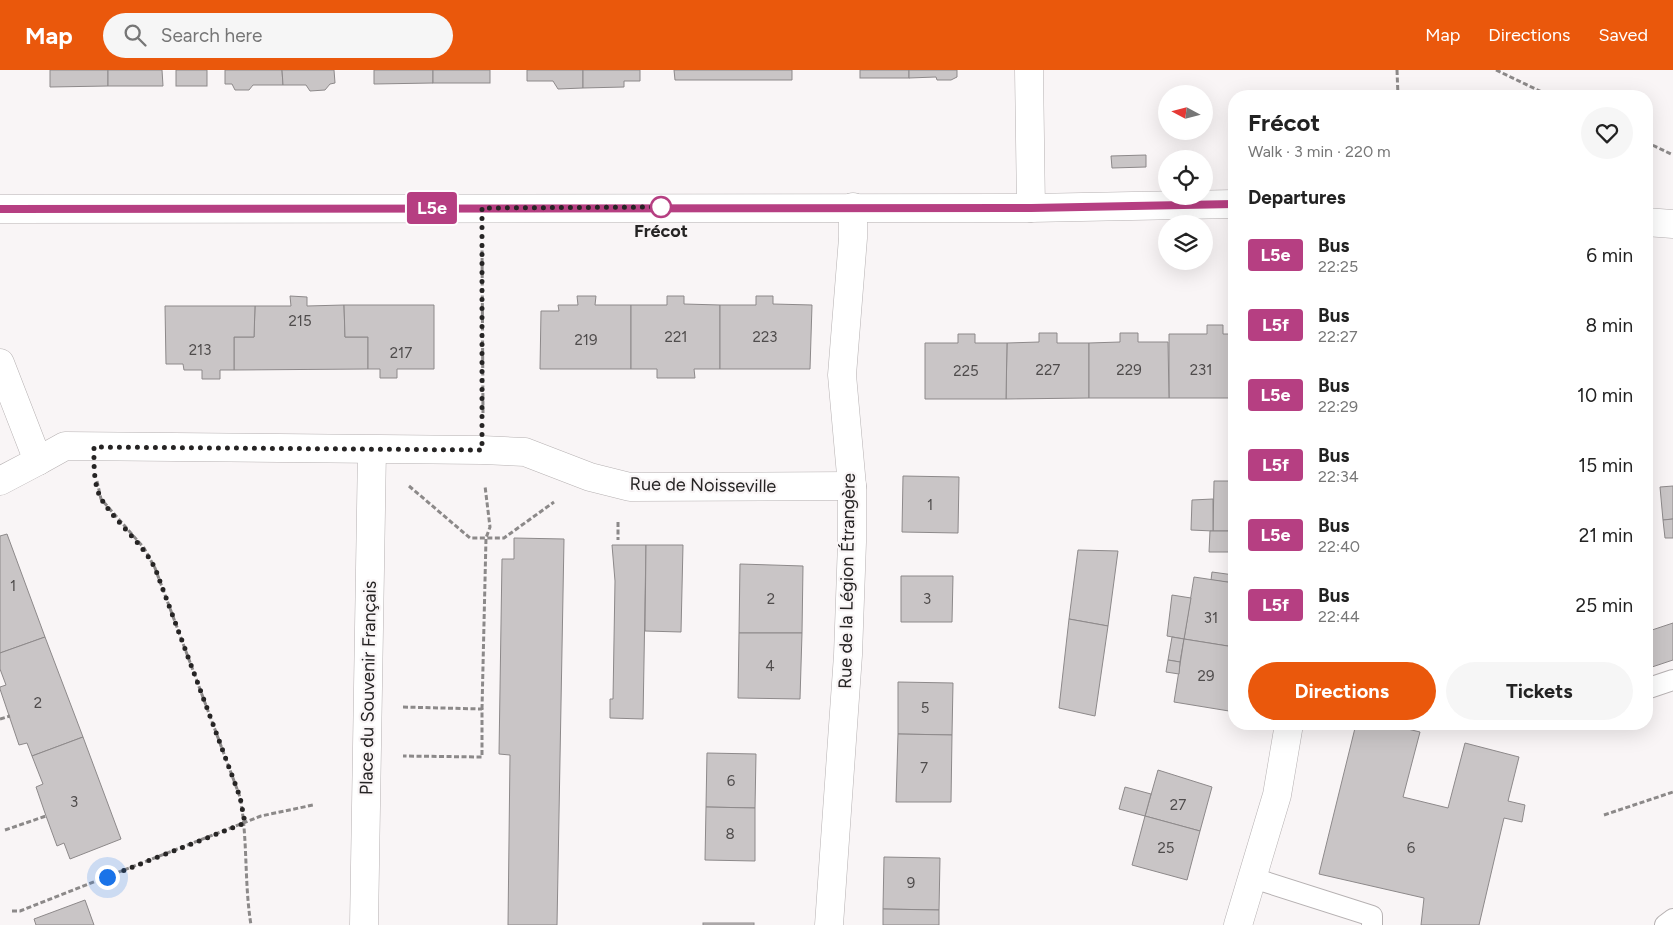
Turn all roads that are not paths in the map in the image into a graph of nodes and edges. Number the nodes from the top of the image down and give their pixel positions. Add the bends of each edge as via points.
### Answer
1 (1029, 70) edge
2 (1228, 204) edge
3 (853, 207) junction
4 (1031, 208) junction
5 (0, 209) edge
6 (1653, 223) edge
7 (1673, 224) edge
8 (0, 363) edge
9 (372, 450) junction
10 (38, 460) junction
11 (0, 480) edge
12 (852, 486) junction
13 (1673, 680) edge
14 (1653, 687) edge
15 (1288, 730) edge
16 (1253, 878) junction
17 (1673, 919) edge
18 (364, 925) edge
19 (829, 925) edge
20 (1238, 925) edge
21 (1372, 925) edge
22 (1665, 925) edge

1 - 4 street
2 - 4 street
3 - 4 street
3 - 5 street
3 - 12 street, Rue de la Légion Étrangère via 842,375
6 - 7 street
8 - 10 street
9 - 10 street, Rue de Noisseville via 65,446
9 - 12 street, Rue de Noisseville via 524,452 590,477 630,487
9 - 18 street, Place du Souvenir Français
10 - 11 street, Rue de Noisseville
12 - 19 street, Rue de la Légion Étrangère via 848,655
13 - 14 lane
15 - 16 street via 1277,795
16 - 20 street
16 - 21 lane via 1372,916
17 - 22 lane

